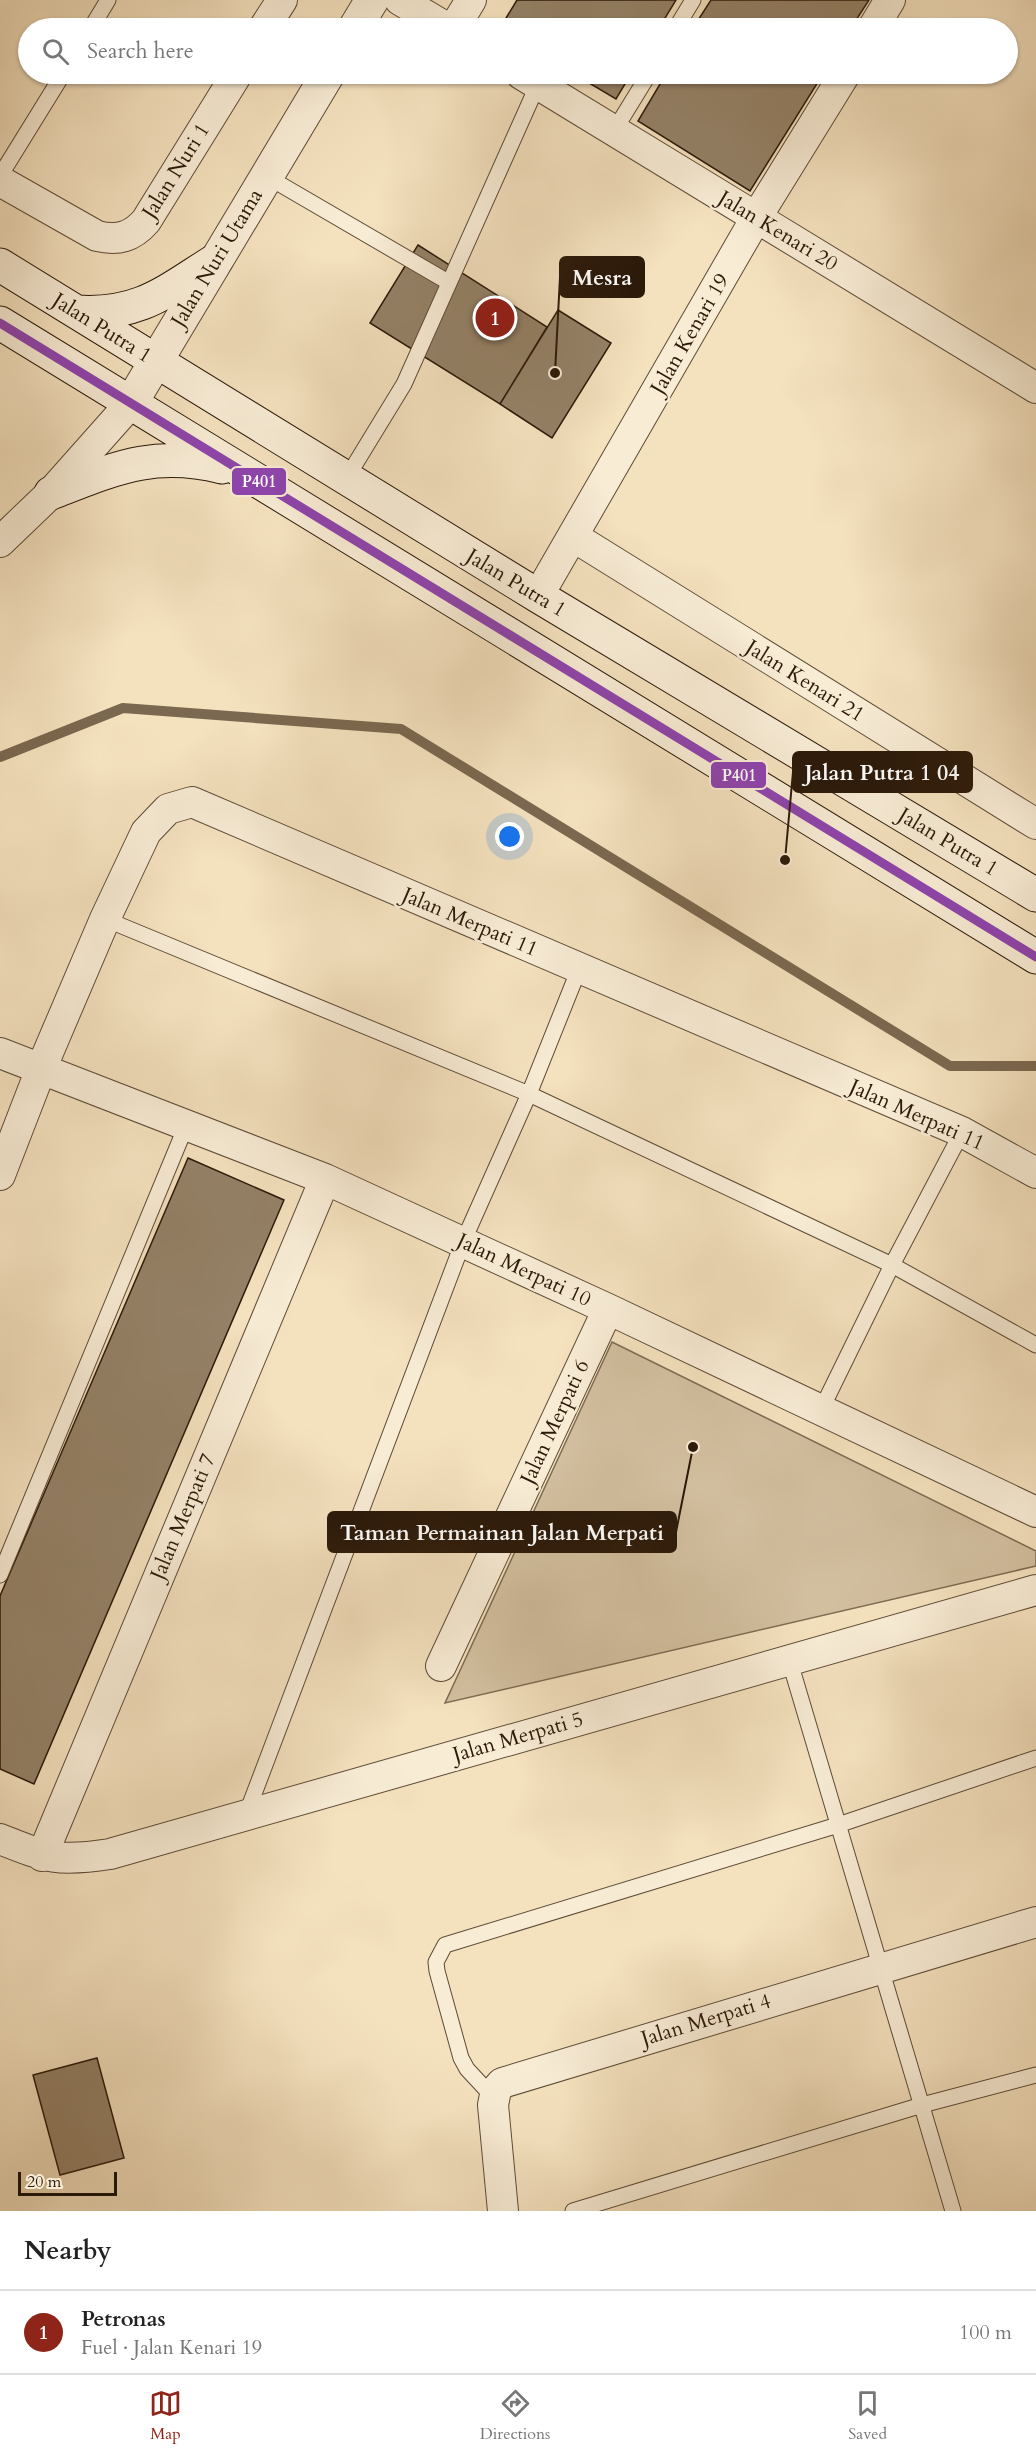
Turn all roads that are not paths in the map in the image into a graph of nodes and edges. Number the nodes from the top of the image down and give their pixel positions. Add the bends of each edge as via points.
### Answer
1 (108, 0) edge
2 (282, 0) edge
3 (372, 0) edge
4 (400, 0) edge
5 (471, 0) edge
6 (693, 0) edge
7 (890, 0) edge
8 (96, 18) edge
9 (270, 18) edge
10 (361, 18) edge
11 (430, 18) edge
12 (460, 18) edge
13 (682, 18) edge
14 (879, 18) edge
15 (57, 84) edge
16 (231, 84) edge
17 (322, 84) edge
18 (527, 84) edge
19 (537, 84) edge
20 (643, 84) edge
21 (839, 84) edge
22 (614, 131) junction
23 (0, 176) edge
24 (266, 176) junction
25 (0, 181) edge
26 (756, 218) junction
27 (216, 260) junction
28 (0, 265) edge
29 (448, 282) junction
30 (77, 312) junction
31 (0, 323) edge
32 (156, 361) junction
33 (1036, 388) edge
34 (131, 403) junction
35 (244, 472) junction
36 (346, 479) junction
37 (51, 493) junction
38 (574, 537) junction
39 (0, 542) edge
40 (538, 596) junction
41 (1036, 824) edge
42 (1036, 895) edge
43 (105, 919) junction
44 (1036, 957) edge
45 (579, 969) junction
46 (0, 1053) edge
47 (41, 1069) junction
48 (530, 1094) junction
49 (186, 1126) junction
50 (962, 1132) junction
51 (1036, 1173) edge
52 (0, 1174) edge
53 (325, 1179) junction
54 (463, 1242) junction
55 (892, 1265) junction
56 (608, 1309) junction
57 (1036, 1346) edge
58 (821, 1410) junction
59 (1036, 1512) edge
60 (0, 1575) edge
61 (1036, 1590) edge
62 (789, 1659) junction
63 (441, 1666) dead end
64 (1036, 1758) edge
65 (246, 1815) junction
66 (838, 1825) junction
67 (0, 1839) edge
68 (42, 1856) junction
69 (1036, 1922) edge
70 (881, 1967) junction
71 (1036, 2075) edge
72 (493, 2097) junction
73 (922, 2105) junction
74 (503, 2211) edge
75 (573, 2211) edge
76 (953, 2211) edge

1 - 8 lane
2 - 9 street
3 - 10 main road
4 - 11 street
5 - 12 street
6 - 13 lane
7 - 14 street
15 - 23 lane
16 - 25 street, Jalan Nuri 1 via 146,222 124,238 97,236
17 - 24 main road, Jalan Nuri Utama
18 - 29 lane
19 - 22 street, Jalan Kenari 20
20 - 22 lane
21 - 26 street, Jalan Kenari 19
22 - 26 street, Jalan Kenari 20
24 - 27 main road, Jalan Nuri Utama
24 - 29 lane
26 - 33 street, Jalan Kenari 20
26 - 38 street, Jalan Kenari 19
27 - 30 main road via 145,304 123,311
27 - 32 main road, Jalan Nuri Utama
28 - 30 main road, Jalan Putra 1
29 - 36 lane via 404,384
30 - 32 main road, Jalan Putra 1
31 - 34 main road
32 - 34 main road, Jalan Nuri Utama
32 - 36 main road, Jalan Putra 1
34 - 35 main road
34 - 37 street, Jalan Nuri Utama
35 - 37 main road via 191,459 152,460
35 - 44 main road
36 - 40 main road, Jalan Putra 1
37 - 39 street, Jalan Nuri Utama
38 - 40 street, Jalan Kenari 19
38 - 41 street, Jalan Kenari 21
40 - 42 main road, Jalan Putra 1
43 - 45 street, Jalan Merpati 11 via 146,832 168,809 192,802
43 - 47 street, Jalan Merpati 11
43 - 48 lane
45 - 48 lane
45 - 50 street, Jalan Merpati 11
46 - 47 street, Jalan Merpati 10
47 - 49 street, Jalan Merpati 10
47 - 52 street, Jalan Merpati 11
48 - 54 lane
48 - 55 lane
49 - 53 street, Jalan Merpati 10
49 - 60 lane
50 - 51 street, Jalan Merpati 11
50 - 55 lane
53 - 54 street, Jalan Merpati 10
53 - 68 street, Jalan Merpati 7
54 - 56 street, Jalan Merpati 10
54 - 65 lane
55 - 57 lane
55 - 58 lane
56 - 58 street, Jalan Merpati 10
56 - 63 street, Jalan Merpati 6
58 - 59 street, Jalan Merpati 10
61 - 62 street, Jalan Merpati 5
62 - 65 street, Jalan Merpati 5
62 - 66 lane
64 - 66 lane
65 - 68 street, Jalan Merpati 5 via 111,1854 71,1860
66 - 70 lane
66 - 72 lane via 445,1945 436,1962 437,1971 461,2058
67 - 68 street, Jalan Merpati 5
69 - 70 street, Jalan Merpati 4
70 - 72 street, Jalan Merpati 4 via 509,2080 502,2083
70 - 73 lane
71 - 73 lane
72 - 74 street
73 - 75 lane
73 - 76 lane

